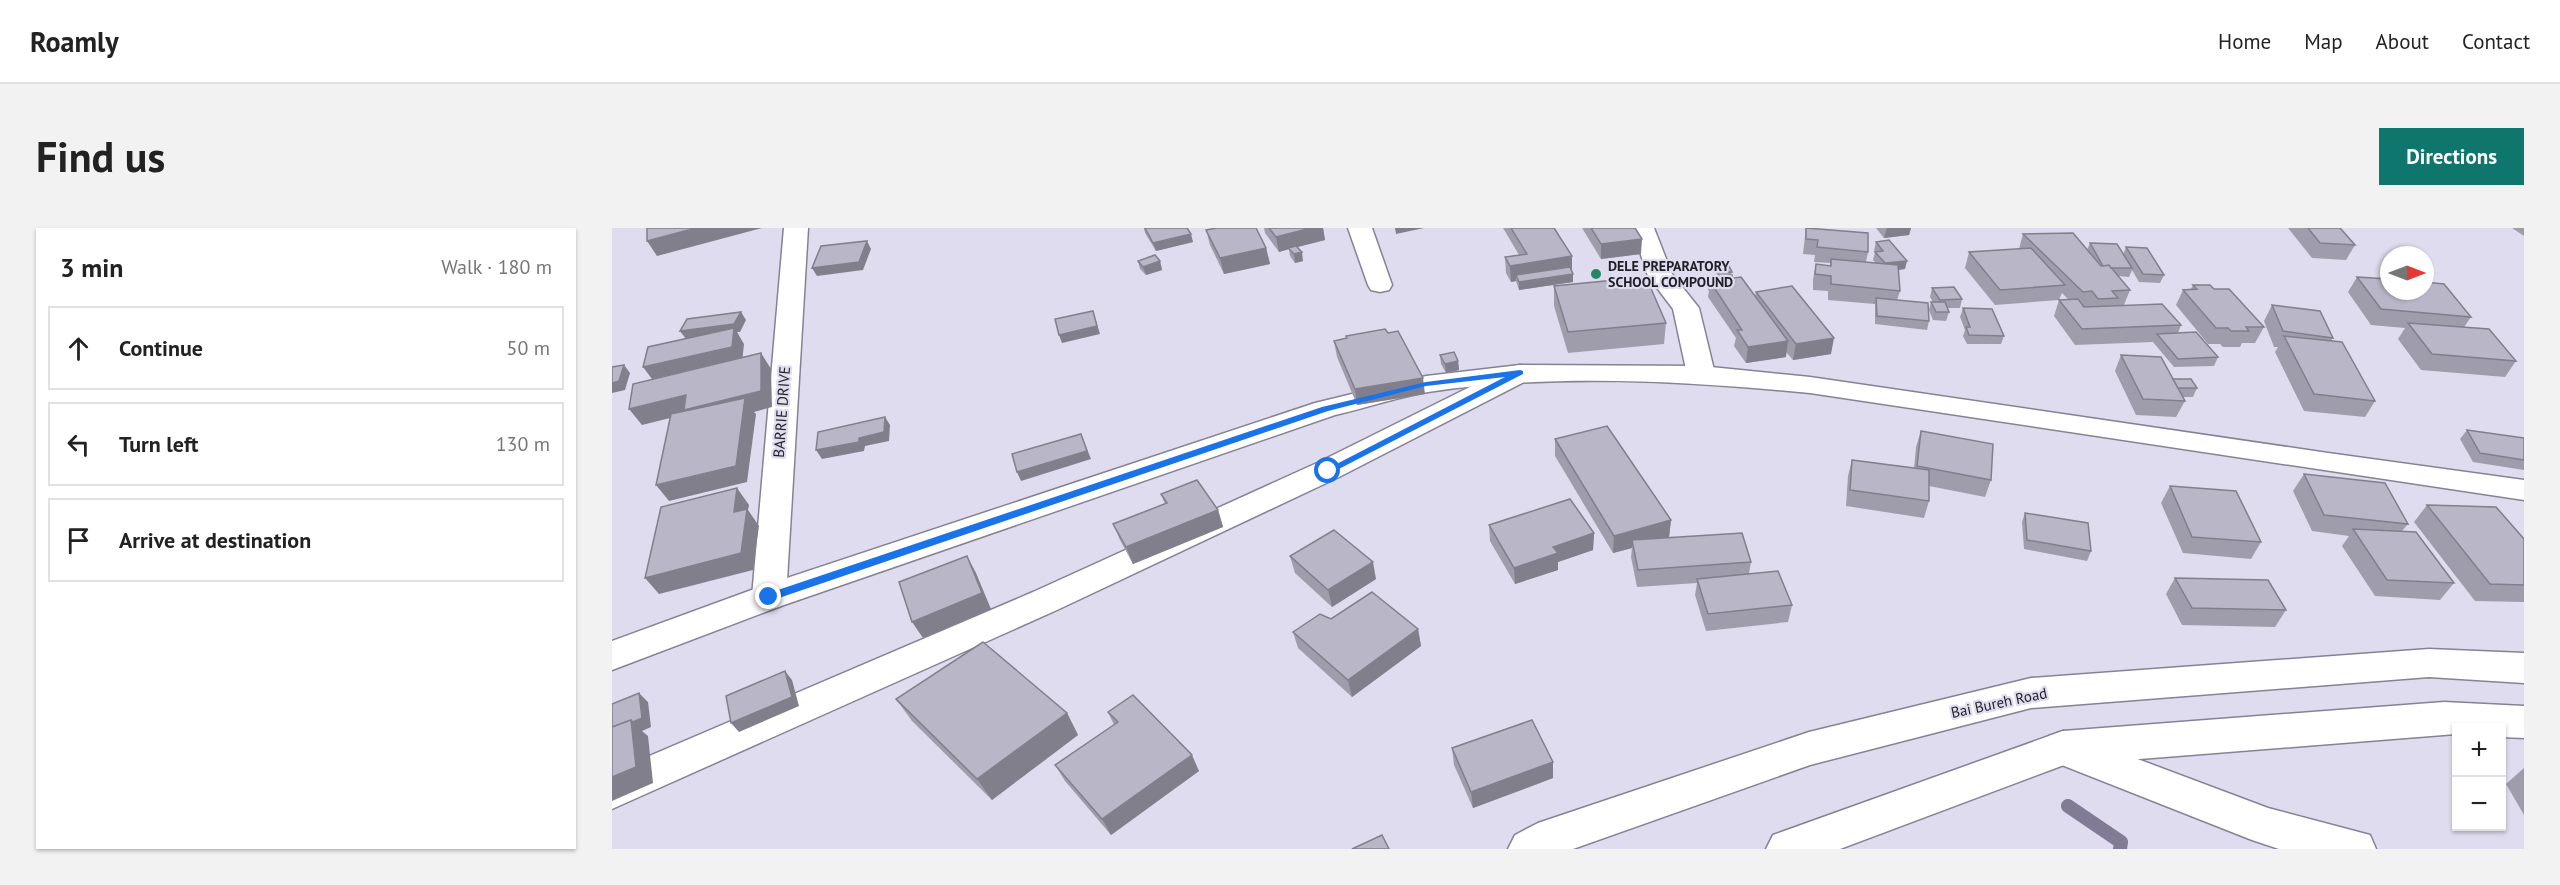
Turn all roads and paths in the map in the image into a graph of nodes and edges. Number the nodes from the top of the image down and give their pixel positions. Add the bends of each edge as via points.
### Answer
1 (796, 228) edge
2 (1360, 228) edge
3 (1643, 228) edge
4 (1380, 285) dead end
5 (1520, 373) junction
6 (1701, 374) junction
7 (2524, 490) edge
8 (769, 597) junction
9 (612, 656) edge
10 (2524, 668) edge
11 (2524, 722) edge
12 (2063, 748) junction
13 (612, 791) edge
14 (1530, 849) edge
15 (1788, 849) edge
16 (2355, 849) edge

1 - 8 main road, BARRIE DRIVE
2 - 4 main road
3 - 6 main road via 1660,276 1686,308
5 - 6 main road
5 - 8 main road via 1426,384 1325,409
5 - 13 main road via 1328,471
6 - 7 main road via 1810,385
8 - 9 main road
10 - 14 main road, Bai Bureh Road via 2429,663 2031,693 1809,748 1553,837
11 - 12 main road via 2444,718
12 - 15 main road
12 - 16 main road via 2267,827

